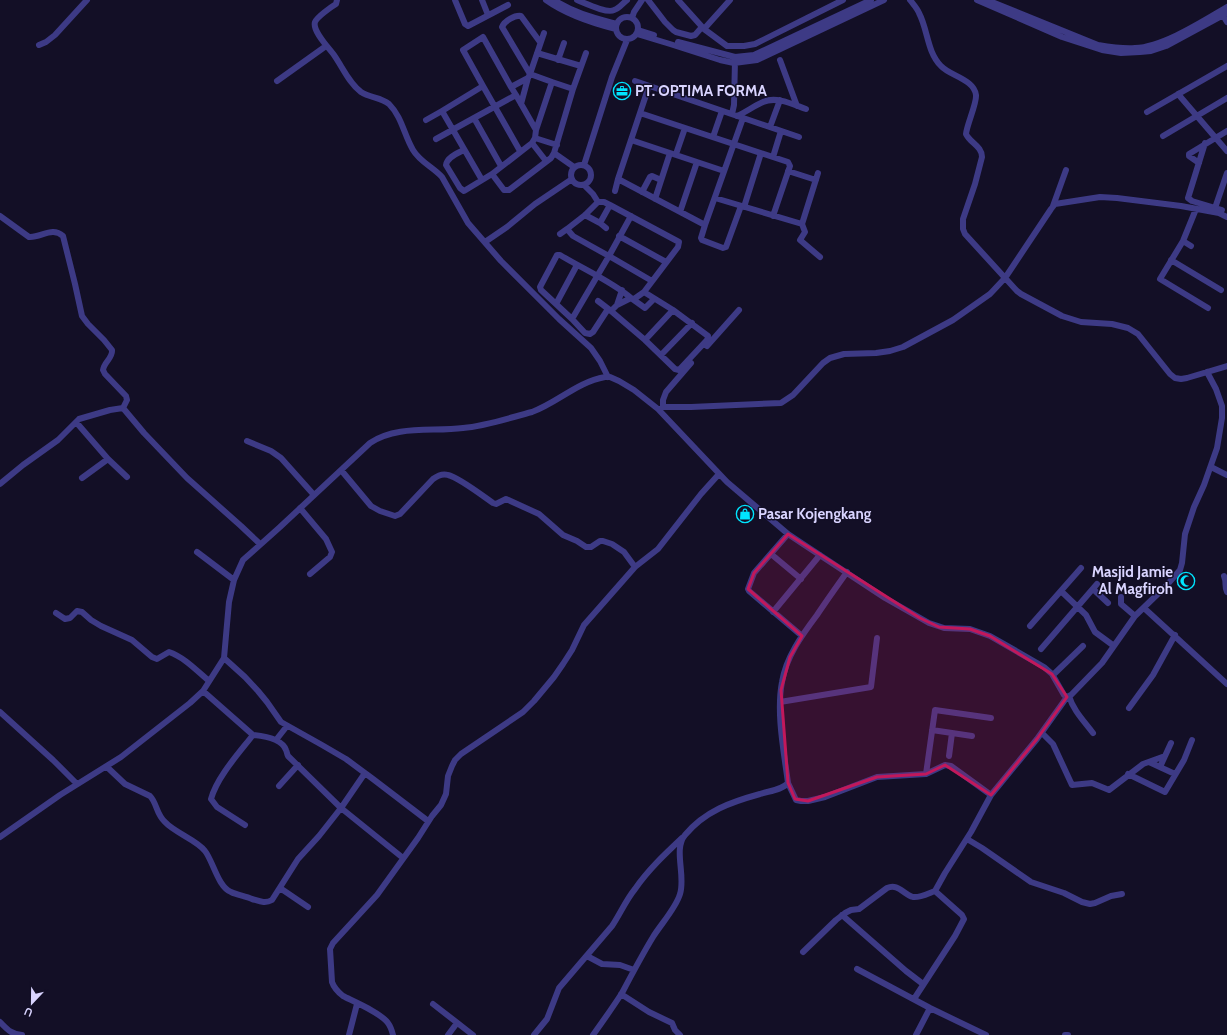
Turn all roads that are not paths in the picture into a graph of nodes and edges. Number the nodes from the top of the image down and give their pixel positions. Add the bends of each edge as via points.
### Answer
1 (87, 0) edge
2 (338, 0) edge
3 (455, 0) edge
4 (482, 0) edge
5 (546, 0) edge
6 (554, 0) edge
7 (577, 0) edge
8 (627, 0) edge
9 (642, 0) edge
10 (648, 0) edge
11 (730, 0) edge
12 (843, 0) edge
13 (884, 0) edge
14 (910, 0) edge
15 (977, 0) edge
16 (988, 0) edge
17 (619, 2) edge
18 (682, 2) edge
19 (871, 2) edge
20 (508, 5) dead end
21 (1227, 7) edge
22 (1223, 13) edge
23 (488, 15) junction
24 (632, 18) junction
25 (1227, 22) edge
26 (617, 27) junction
27 (703, 28) junction
28 (638, 32) junction
29 (544, 33) dead end
30 (627, 40) junction
31 (540, 42) junction
32 (564, 43) dead end
33 (40, 45) dead end
34 (326, 46) junction
35 (537, 53) junction
36 (586, 53) dead end
37 (558, 60) junction
38 (735, 60) junction
39 (780, 60) dead end
40 (581, 66) junction
41 (1227, 66) edge
42 (529, 76) junction
43 (277, 81) dead end
44 (635, 81) dead end
45 (552, 82) junction
46 (483, 86) junction
47 (511, 86) junction
48 (649, 86) junction
49 (573, 89) junction
50 (1178, 94) junction
51 (516, 95) junction
52 (1227, 98) edge
53 (780, 100) junction
54 (521, 104) junction
55 (495, 106) junction
56 (797, 106) junction
57 (806, 108) dead end
58 (442, 111) junction
59 (722, 111) junction
60 (1147, 112) dead end
61 (640, 113) junction
62 (737, 116) junction
63 (1197, 116) junction
64 (474, 118) junction
65 (426, 120) dead end
66 (770, 127) junction
67 (685, 128) junction
68 (536, 130) junction
69 (452, 131) junction
70 (781, 131) junction
71 (1227, 131) edge
72 (1164, 136) dead end
73 (714, 137) junction
74 (799, 137) dead end
75 (1216, 138) junction
76 (436, 139) dead end
77 (533, 140) junction
78 (631, 140) junction
79 (1205, 143) junction
80 (734, 144) junction
81 (557, 145) junction
82 (464, 150) junction
83 (1227, 151) edge
84 (520, 152) junction
85 (554, 153) junction
86 (673, 153) junction
87 (761, 153) junction
88 (772, 157) junction
89 (546, 161) junction
90 (698, 162) junction
91 (1199, 163) junction
92 (584, 164) junction
93 (501, 166) junction
94 (574, 167) junction
95 (1066, 170) dead end
96 (724, 171) junction
97 (788, 171) junction
98 (1227, 173) edge
99 (492, 174) junction
100 (572, 179) junction
101 (618, 179) junction
102 (482, 180) junction
103 (661, 180) junction
104 (584, 185) junction
105 (614, 191) dead end
106 (642, 192) junction
107 (715, 198) junction
108 (656, 199) junction
109 (598, 202) junction
110 (610, 205) junction
111 (743, 206) junction
112 (1053, 206) junction
113 (1215, 208) junction
114 (1196, 209) junction
115 (680, 212) junction
116 (1227, 212) edge
117 (585, 215) junction
118 (0, 216) edge
119 (631, 216) junction
120 (773, 216) junction
121 (1227, 216) edge
122 (600, 223) junction
123 (802, 224) junction
124 (705, 225) junction
125 (606, 228) dead end
126 (567, 229) junction
127 (560, 234) dead end
128 (619, 236) junction
129 (1183, 241) junction
130 (485, 242) junction
131 (1191, 246) dead end
132 (609, 256) junction
133 (820, 257) dead end
134 (1171, 260) junction
135 (666, 262) junction
136 (577, 265) junction
137 (597, 276) junction
138 (1006, 278) junction
139 (652, 281) junction
140 (622, 290) junction
141 (1221, 290) dead end
142 (644, 292) junction
143 (632, 299) junction
144 (654, 299) junction
145 (598, 301) dead end
146 (556, 304) junction
147 (617, 305) junction
148 (1208, 308) dead end
149 (610, 310) junction
150 (673, 310) junction
151 (739, 310) dead end
152 (572, 319) junction
153 (692, 324) junction
154 (645, 340) junction
155 (661, 355) junction
156 (1227, 366) edge
157 (1207, 372) junction
158 (608, 377) junction
159 (123, 408) junction
160 (661, 408) junction
161 (76, 422) junction
162 (247, 441) dead end
163 (108, 459) junction
164 (1211, 467) junction
165 (341, 470) junction
166 (719, 474) junction
167 (1227, 475) edge
168 (127, 477) dead end
169 (82, 478) dead end
170 (0, 484) edge
171 (314, 495) junction
172 (300, 508) junction
173 (788, 534) junction
174 (260, 544) junction
175 (197, 552) dead end
176 (771, 554) junction
177 (820, 555) junction
178 (634, 567) junction
179 (1082, 568) dead end
180 (847, 572) junction
181 (310, 574) dead end
182 (1224, 576) dead end
183 (801, 579) junction
184 (234, 580) junction
185 (1061, 591) junction
186 (1227, 592) edge
187 (1121, 597) dead end
188 (1108, 603) dead end
189 (1078, 606) junction
190 (1144, 608) junction
191 (773, 612) junction
192 (56, 613) dead end
193 (1135, 616) junction
194 (1030, 626) dead end
195 (1174, 635) junction
196 (802, 636) junction
197 (876, 638) dead end
198 (1083, 646) dead end
199 (1114, 646) junction
200 (1041, 649) dead end
201 (224, 658) junction
202 (1053, 675) junction
203 (209, 681) junction
204 (1227, 684) edge
205 (203, 691) junction
206 (1068, 696) junction
207 (780, 702) junction
208 (1130, 708) dead end
209 (0, 712) edge
210 (991, 718) dead end
211 (287, 726) junction
212 (932, 730) junction
213 (952, 733) junction
214 (1092, 733) dead end
215 (1042, 734) junction
216 (253, 735) junction
217 (972, 736) dead end
218 (276, 740) junction
219 (1192, 740) dead end
220 (1171, 743) dead end
221 (949, 756) dead end
222 (1165, 756) junction
223 (1149, 762) junction
224 (298, 766) junction
225 (107, 767) junction
226 (1160, 767) junction
227 (365, 773) junction
228 (926, 774) junction
229 (1128, 774) junction
230 (1175, 774) junction
231 (788, 783) junction
232 (77, 784) junction
233 (278, 786) dead end
234 (992, 794) junction
235 (340, 808) junction
236 (428, 821) junction
237 (245, 825) dead end
238 (0, 838) edge
239 (682, 838) junction
240 (967, 839) junction
241 (403, 858) junction
242 (280, 888) junction
243 (935, 891) junction
244 (1122, 894) dead end
245 (308, 907) dead end
246 (842, 915) junction
247 (803, 952) dead end
248 (587, 956) junction
249 (857, 969) dead end
250 (634, 970) junction
251 (923, 984) junction
252 (621, 994) junction
253 (914, 1000) junction
254 (357, 1004) junction
255 (433, 1004) dead end
256 (930, 1008) junction
257 (0, 1022) edge
258 (457, 1023) junction
259 (22, 1035) edge
260 (349, 1035) edge
261 (393, 1035) edge
262 (448, 1035) edge
263 (472, 1035) edge
264 (534, 1035) edge
265 (593, 1035) edge
266 (680, 1035) edge
267 (916, 1035) edge
268 (986, 1035) edge
269 (1064, 1035) edge
270 (1068, 1035) edge

1 - 33 street via 54,35
2 - 34 street via 315,22
3 - 23 street via 467,26
4 - 23 street
5 - 26 street via 555,7 585,20
6 - 26 street via 581,14
7 - 17 street via 608,11 615,10
8 - 17 street
9 - 24 street
10 - 27 street via 676,32 692,36
11 - 27 street
12 - 27 street via 756,44 727,46
13 - 19 street
14 - 138 street via 919,12 936,60 946,70 968,82 976,95 966,134 980,150 982,157 962,229
15 - 22 street via 1062,36 1102,50 1121,53 1151,51 1166,46
16 - 22 street via 1098,45 1115,47 1150,46
18 - 27 street
19 - 38 street via 757,60
20 - 23 street
21 - 22 street
22 - 25 street
24 - 26 street via 619,21
24 - 28 street via 637,23
26 - 30 street via 620,36
28 - 30 street
28 - 38 street via 720,60
29 - 31 street
30 - 92 street via 612,76
31 - 35 street
31 - 42 street via 521,16 502,25
32 - 37 street
34 - 43 street
34 - 130 street via 358,88 367,95 389,104 413,149 420,159 442,177 468,223
35 - 37 street
35 - 42 street
36 - 40 street
37 - 40 street
38 - 62 street via 734,105
39 - 56 street
40 - 49 street
41 - 50 street
42 - 45 street
42 - 47 street
42 - 54 street
44 - 48 street
45 - 49 street
45 - 68 street
46 - 47 street via 463,50 483,37
46 - 55 street
46 - 58 street
47 - 51 street
48 - 59 street
48 - 61 street
49 - 81 street
50 - 60 street
50 - 63 street
51 - 54 street
51 - 55 street
52 - 63 street
53 - 56 street
53 - 62 street via 763,102
53 - 66 street
54 - 68 street
55 - 64 street
55 - 84 street
56 - 57 street
58 - 65 street
58 - 69 street
59 - 62 street
59 - 73 street
61 - 67 street
61 - 78 street
62 - 66 street
62 - 80 street
63 - 72 street
63 - 75 street
64 - 69 street
64 - 93 street
66 - 70 street
67 - 73 street
67 - 86 street
68 - 77 street
69 - 76 street
69 - 82 street
70 - 74 street
70 - 88 street
71 - 75 street
73 - 80 street
75 - 79 street
75 - 83 street
77 - 81 street
77 - 84 street
77 - 89 street
78 - 86 street
78 - 101 street
79 - 91 street
79 - 91 street via 1189,155
80 - 87 street
80 - 96 street
81 - 85 street
82 - 102 street
82 - 102 street via 448,159 446,165 464,191
84 - 93 street
85 - 89 street
85 - 94 street
86 - 90 street
86 - 103 street
87 - 88 street
87 - 111 street
88 - 97 street via 789,162
89 - 99 street via 509,190 504,190
90 - 96 street
90 - 115 street
91 - 113 street via 1188,198
92 - 94 street
92 - 104 street via 591,170 592,176
93 - 99 street
94 - 100 street via 571,172
95 - 112 street
96 - 107 street
97 - 120 street
97 - 123 street via 817,176
98 - 113 street
99 - 102 street
100 - 104 street via 577,184
100 - 130 street
101 - 105 street
101 - 106 street
103 - 106 street via 652,176 648,178
103 - 108 street
104 - 109 street
106 - 108 street
107 - 111 street
107 - 124 street
108 - 115 street
109 - 110 street
109 - 117 street
110 - 119 street
110 - 122 street
111 - 120 street
111 - 124 street via 725,248 702,240
112 - 114 street via 1058,203 1117,198
112 - 138 street
113 - 116 street
114 - 121 street
114 - 129 street
115 - 124 street
117 - 122 street
117 - 126 street
118 - 159 street via 29,237 51,232 63,236 82,316 112,350 112,355 103,370 126,396
119 - 128 street
119 - 135 street via 679,242 678,248
120 - 123 street
122 - 125 street
123 - 133 street via 805,232 800,240
126 - 127 street
126 - 132 street via 573,236
128 - 132 street
128 - 135 street
129 - 131 street
129 - 134 street
130 - 158 street via 559,319 591,348
132 - 137 street
132 - 139 street
134 - 141 street
134 - 148 street via 1160,279
135 - 139 street
136 - 137 street
136 - 146 street
136 - 146 street via 558,253 540,287
137 - 140 street
137 - 152 street
138 - 157 street via 1021,294 1062,316 1081,322 1128,328 1138,334 1175,378 1187,378
138 - 160 street via 990,294 953,320 904,347 830,358 789,399 781,403
139 - 142 street
140 - 143 street
140 - 147 street
142 - 143 street
142 - 144 street
143 - 144 street via 645,308
143 - 147 street
144 - 150 street
145 - 149 street
146 - 152 street
147 - 149 street
149 - 152 street via 590,334
149 - 154 street
150 - 153 street
150 - 154 street
151 - 160 street via 666,392
153 - 155 street
153 - 155 street via 708,336 708,339 680,369 675,369
154 - 155 street
156 - 157 street
157 - 164 street via 1222,406 1217,448
158 - 160 street via 619,381
158 - 165 street via 574,389 534,411 492,423 457,429 406,431 386,435 370,443
159 - 161 street via 84,417
159 - 174 street via 188,478
160 - 166 street
161 - 163 street
161 - 170 street via 58,440
162 - 171 street via 281,458
163 - 168 street
163 - 169 street
164 - 167 street
164 - 190 street via 1185,534 1180,570
165 - 171 street
165 - 178 street via 371,506 395,516 400,514 433,479 448,475 493,503 506,499 525,507 538,514 563,535 586,547 600,541 612,544 624,552
166 - 173 street
166 - 178 street via 658,550
171 - 172 street
172 - 174 street
172 - 181 street via 326,539 332,552 330,557
173 - 176 street
173 - 177 street
174 - 184 street via 243,560
175 - 184 street
176 - 183 street
176 - 191 street via 754,573 748,589
177 - 180 street
177 - 183 street
178 - 236 street via 584,625 563,664 532,704 458,756 448,776 443,802
179 - 185 street
180 - 196 street
180 - 202 street via 929,624 944,628 970,629 990,636 1049,670
182 - 186 street
183 - 191 street
184 - 201 street
185 - 189 street
185 - 194 street
187 - 193 street via 1121,604
188 - 189 street via 1095,587
189 - 199 street via 1095,632
189 - 200 street
190 - 193 street
190 - 195 street
191 - 196 street
192 - 203 street via 66,619 77,611 82,612 97,624 132,640 152,657 157,658 169,652 174,654
193 - 199 street
195 - 204 street
195 - 208 street via 1153,675
196 - 207 street via 782,678
197 - 207 street via 871,687
198 - 202 street
199 - 206 street via 1096,670
201 - 203 street
201 - 211 street via 249,681 280,721
202 - 206 street via 1064,695
203 - 205 street
205 - 216 street
205 - 225 street
206 - 214 street
206 - 215 street
207 - 231 street
209 - 232 street
210 - 212 street via 935,710
211 - 218 street
211 - 227 street
212 - 213 street
212 - 228 street
213 - 217 street
213 - 221 street
215 - 229 street via 1053,744 1072,785 1092,783 1109,790
215 - 234 street
216 - 218 street
216 - 237 street via 228,769 211,799 218,807
218 - 224 street
219 - 230 street
220 - 222 street
222 - 223 street
222 - 226 street
223 - 226 street
223 - 229 street
224 - 233 street
224 - 235 street
225 - 232 street
225 - 242 street via 125,784 150,796 159,816 165,822 206,851 228,891 265,903 274,899
226 - 230 street
227 - 235 street
227 - 236 street
228 - 231 street via 877,777 826,797 801,802 796,800
228 - 234 street via 945,765 949,766
229 - 230 street via 1165,792
231 - 239 street via 711,812
232 - 238 street
234 - 240 street
235 - 241 street
235 - 242 street via 298,859
236 - 241 street
239 - 248 street via 636,887 619,916
239 - 250 street via 680,895
240 - 243 street
240 - 244 street via 1031,882 1082,902 1095,903
241 - 254 street via 377,895 331,947 334,986 338,992
242 - 245 street
243 - 246 street via 914,897 891,886 859,909 848,910
243 - 251 street via 964,919
246 - 247 street
246 - 251 street
248 - 250 street via 602,964 620,965
248 - 264 street via 559,988 546,1019
249 - 253 street
250 - 252 street
251 - 253 street
252 - 265 street
252 - 266 street via 673,1024 674,1030
253 - 256 street
254 - 260 street
254 - 261 street via 382,1017 392,1029
255 - 258 street
256 - 267 street
256 - 268 street
257 - 259 street via 12,1033
258 - 262 street
258 - 263 street
269 - 270 street

